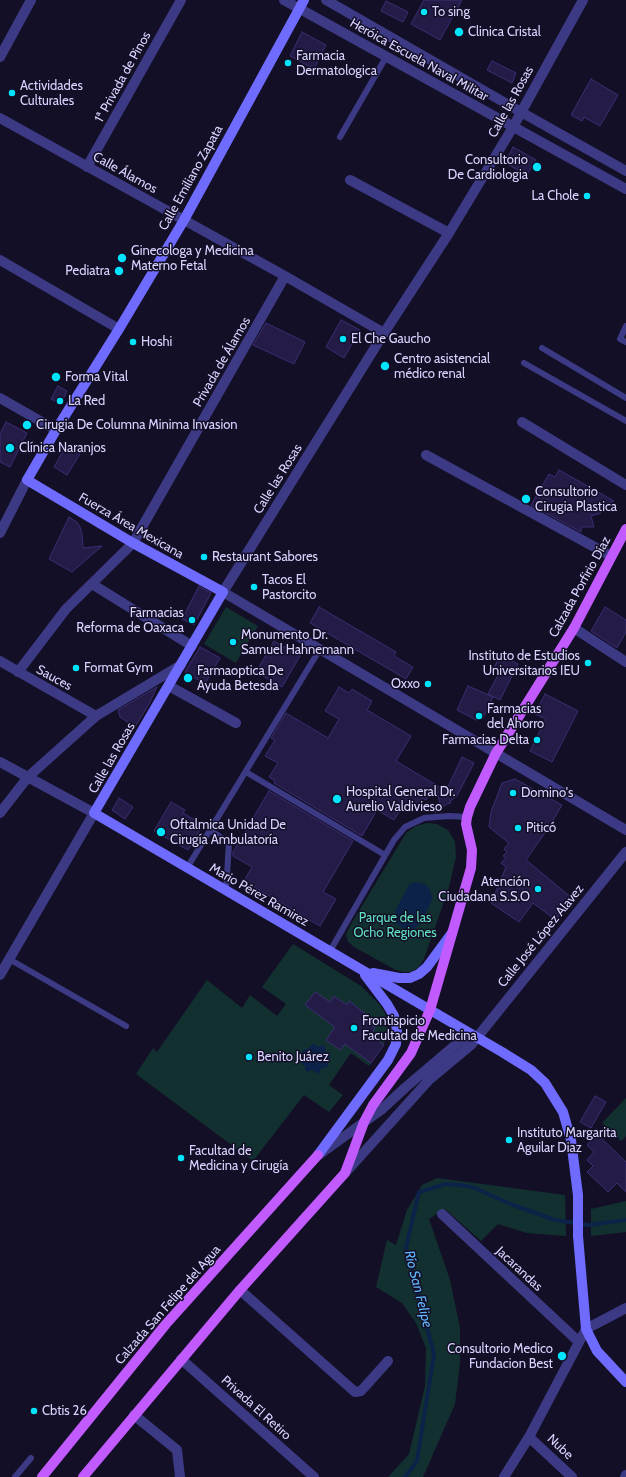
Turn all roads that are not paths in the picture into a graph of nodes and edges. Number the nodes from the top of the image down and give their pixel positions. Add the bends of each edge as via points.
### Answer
1 (31, 0) edge
2 (181, 0) edge
3 (284, 0) edge
4 (326, 0) edge
5 (583, 0) edge
6 (301, 4) edge
7 (0, 57) edge
8 (386, 57) junction
9 (521, 112) junction
10 (0, 118) edge
11 (513, 127) junction
12 (340, 137) dead end
13 (87, 167) junction
14 (626, 171) edge
15 (350, 180) dead end
16 (626, 189) edge
17 (184, 220) junction
18 (449, 233) junction
19 (0, 260) edge
20 (285, 276) junction
21 (626, 326) edge
22 (119, 329) junction
23 (384, 333) junction
24 (626, 342) edge
25 (542, 348) dead end
26 (524, 363) dead end
27 (0, 398) edge
28 (626, 398) edge
29 (626, 421) edge
30 (522, 422) dead end
31 (56, 430) junction
32 (426, 455) dead end
33 (27, 480) junction
34 (626, 485) edge
35 (626, 529) edge
36 (0, 533) edge
37 (133, 543) junction
38 (611, 556) junction
39 (92, 584) junction
40 (223, 592) junction
41 (574, 628) junction
42 (192, 646) junction
43 (320, 649) junction
44 (0, 661) edge
45 (626, 662) edge
46 (181, 665) junction
47 (18, 672) junction
48 (168, 686) junction
49 (96, 716) junction
50 (236, 723) dead end
51 (496, 753) junction
52 (0, 762) edge
53 (246, 772) junction
54 (28, 776) junction
55 (0, 813) edge
56 (94, 813) junction
57 (467, 816) junction
58 (210, 830) junction
59 (626, 830) edge
60 (626, 852) edge
61 (385, 855) junction
62 (187, 868) junction
63 (226, 890) junction
64 (454, 930) junction
65 (330, 952) junction
66 (9, 959) junction
67 (362, 970) junction
68 (0, 975) edge
69 (430, 1010) junction
70 (126, 1026) dead end
71 (477, 1037) junction
72 (364, 1122) junction
73 (318, 1155) junction
74 (345, 1173) junction
75 (442, 1214) dead end
76 (240, 1290) junction
77 (626, 1308) edge
78 (586, 1329) junction
79 (579, 1342) junction
80 (181, 1359) junction
81 (388, 1361) dead end
82 (626, 1382) edge
83 (134, 1415) junction
84 (529, 1437) junction
85 (31, 1458) dead end
86 (15, 1477) edge
87 (42, 1477) edge
88 (83, 1477) edge
89 (180, 1477) edge
90 (314, 1477) edge
91 (504, 1477) edge
92 (572, 1477) edge

1 - 7 street
2 - 13 street, 1ª Privada de Pinos
3 - 6 street, Heróica Escuela Naval Militar
4 - 9 street, Heróica Escuela Naval Militar
5 - 9 street, Calle las Rosas
6 - 8 street, Heróica Escuela Naval Militar
6 - 17 main road, Calle Emiliano Zapata
8 - 11 street, Heróica Escuela Naval Militar
8 - 12 lane
9 - 11 street, Calle las Rosas
9 - 14 street, Heróica Escuela Naval Militar
10 - 13 street, Calle Álamos
11 - 16 street, Heróica Escuela Naval Militar
11 - 18 street, Calle las Rosas
13 - 17 street, Calle Álamos
15 - 18 street
17 - 20 street, Calle Álamos
17 - 22 main road, Calle Emiliano Zapata
18 - 23 street, Calle las Rosas
19 - 22 street
20 - 23 street, Calle Álamos
20 - 37 street, Privada de Álamos
21 - 24 lane via 620,339
22 - 31 main road, Calle Emiliano Zapata
23 - 40 street, Calle las Rosas
25 - 28 lane
26 - 29 lane
27 - 31 street
30 - 34 street
31 - 33 main road, Calle Emiliano Zapata
32 - 38 street
33 - 36 street, Calle Emiliano Zapata
33 - 37 main road, Fuerza Área Mexicana
35 - 38 main road, Calzada Porfirio Díaz
37 - 39 street, Privada de Álamos
37 - 40 main road, Fuerza Área Mexicana
38 - 41 main road, Calzada Porfirio Díaz
39 - 42 street
39 - 47 street, Privada de Álamos via 66,609
40 - 42 main road, Calle las Rosas
40 - 43 street
41 - 45 street
41 - 51 main road, Calzada Porfirio Díaz
42 - 46 main road, Calle las Rosas
43 - 51 street
43 - 53 lane
44 - 47 street, Sauces
46 - 48 main road, Calle las Rosas
46 - 49 street
47 - 49 street, Sauces
48 - 50 street
48 - 56 main road, Calle las Rosas
49 - 54 street
51 - 57 main road, Calzada Porfirio Díaz
51 - 59 street
52 - 54 street, Mario Pérez Ramirez
53 - 58 lane
53 - 61 lane
54 - 55 street
54 - 56 street, Mario Pérez Ramirez
56 - 62 main road, Mario Pérez Ramirez
56 - 66 street, Calle las Rosas
57 - 61 lane via 437,816 415,821 399,833
57 - 64 main road, Calzada Porfirio Díaz via 472,861
58 - 62 lane
58 - 63 lane via 230,844
60 - 71 street, Calle José López Alavez
61 - 65 lane
62 - 63 main road, Mario Pérez Ramirez
63 - 65 main road, Mario Pérez Ramirez
64 - 67 main road via 419,974 399,978
64 - 69 main road, Calzada Porfirio Díaz
65 - 67 main road, Mario Pérez Ramirez
66 - 68 street, Calle las Rosas
66 - 70 lane
67 - 69 main road, Mario Pérez Ramirez
67 - 73 main road via 391,1010 397,1030 396,1044 388,1060
69 - 71 main road, Mario Pérez Ramirez
69 - 72 main road, Calzada Porfirio Díaz via 411,1053 373,1105
71 - 72 street via 460,1040
71 - 74 street, Calle José López Alavez via 420,1090
71 - 78 main road, Mario Pérez Ramirez via 525,1066 545,1083 564,1112 571,1140 578,1195 578,1236
72 - 73 street
72 - 74 main road, Calzada Porfirio Díaz
73 - 87 main road, Calzada San Felipe del Agua via 166,1324
74 - 76 main road
75 - 79 street, Jacarandas
76 - 80 main road
76 - 81 street via 355,1392 361,1391
77 - 78 street
78 - 79 street
78 - 82 main road via 597,1351
79 - 84 street
80 - 83 main road
80 - 90 street, Privada El Retiro
83 - 88 main road
83 - 89 street via 177,1450
84 - 91 street
84 - 92 street, Nube
85 - 86 lane

